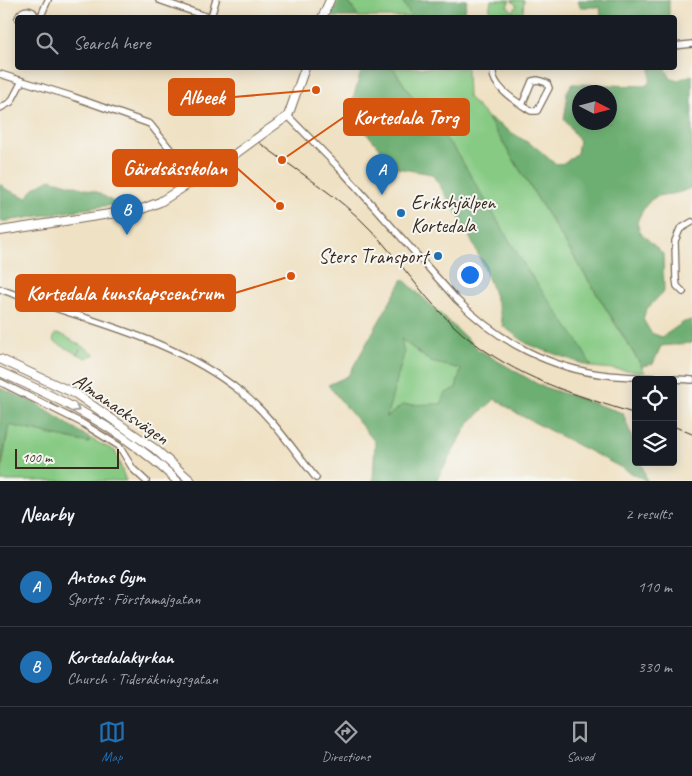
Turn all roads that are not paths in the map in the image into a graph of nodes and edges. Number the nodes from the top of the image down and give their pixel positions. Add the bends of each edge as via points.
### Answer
1 (48, 0) edge
2 (159, 0) edge
3 (216, 0) edge
4 (330, 0) edge
5 (20, 15) edge
6 (36, 15) edge
7 (40, 15) edge
8 (205, 15) edge
9 (212, 15) edge
10 (323, 15) edge
11 (692, 44) edge
12 (677, 46) edge
13 (304, 70) edge
14 (493, 70) edge
15 (0, 74) edge
16 (22, 81) junction
17 (522, 104) junction
18 (0, 108) edge
19 (288, 116) junction
20 (195, 180) junction
21 (692, 222) edge
22 (0, 231) edge
23 (0, 289) edge
24 (683, 292) dead end
25 (0, 359) edge
26 (0, 372) edge
27 (692, 380) edge
28 (0, 382) edge
29 (316, 478) dead end
30 (146, 481) edge
31 (177, 481) edge
32 (191, 481) edge

1 - 7 street
2 - 8 street
3 - 9 street
4 - 10 main road
5 - 6 street via 27,10
11 - 12 street
13 - 19 main road
14 - 17 street via 498,86
15 - 16 street
16 - 18 street via 11,102
16 - 20 street via 150,124
17 - 17 street via 532,81 547,82 548,88 537,111 531,111
19 - 20 main road, bridge
19 - 27 street via 337,165 457,300 500,336 535,355 576,369 608,375
20 - 22 main road via 142,209
21 - 24 street via 680,229 675,241 677,286
23 - 29 street via 159,343 192,360 241,392 275,425
25 - 32 main road, Almanacksvägen via 76,394 155,449
26 -> 31 main road, Almanacksvägen via 114,430
28 - 30 street via 82,423 119,446 133,469

